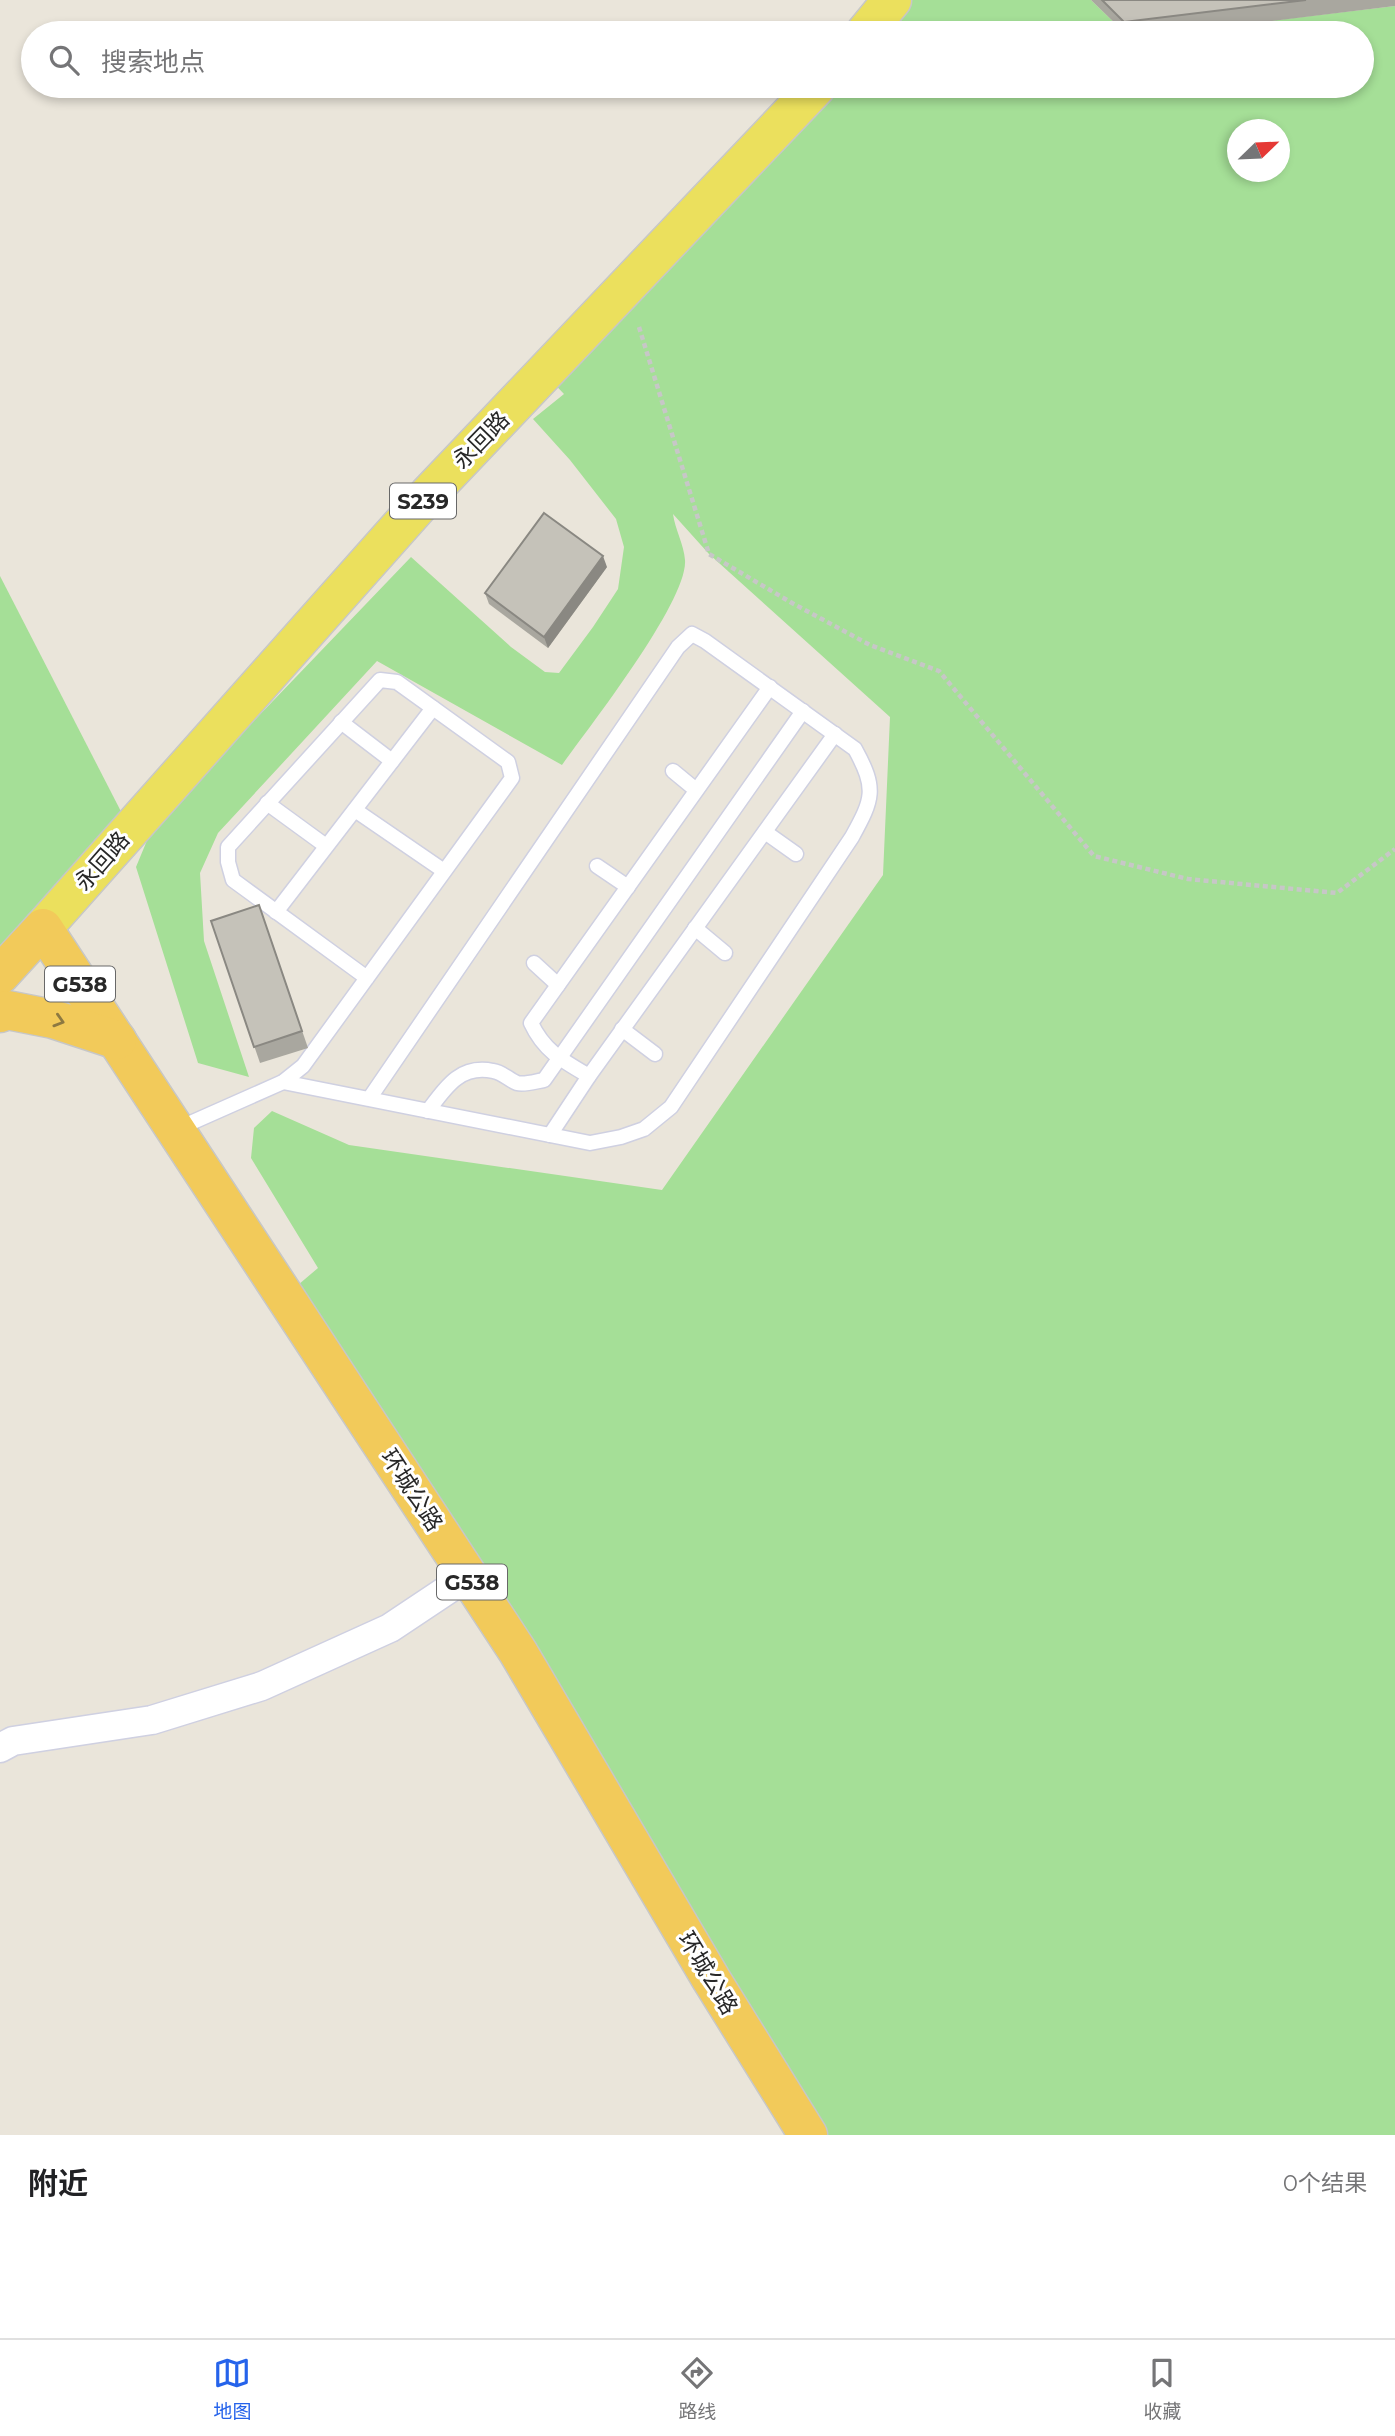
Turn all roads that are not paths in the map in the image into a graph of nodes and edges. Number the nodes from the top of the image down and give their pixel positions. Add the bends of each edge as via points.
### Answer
1 (892, 0) edge
2 (875, 21) edge
3 (806, 98) edge
4 (770, 687) junction
5 (433, 708) junction
6 (803, 710) junction
7 (341, 723) junction
8 (835, 734) junction
9 (392, 761) junction
10 (673, 771) dead end
11 (696, 790) junction
12 (267, 803) junction
13 (355, 810) junction
14 (765, 832) junction
15 (327, 846) junction
16 (796, 854) dead end
17 (597, 866) dead end
18 (444, 871) junction
19 (628, 887) junction
20 (276, 912) junction
21 (43, 928) junction
22 (695, 928) junction
23 (725, 953) dead end
24 (534, 963) dead end
25 (0, 975) edge
26 (367, 978) junction
27 (558, 985) junction
28 (0, 1013) edge
29 (622, 1029) junction
30 (117, 1040) junction
31 (656, 1054) dead end
32 (560, 1058) junction
33 (589, 1076) junction
34 (283, 1082) junction
35 (369, 1099) junction
36 (428, 1111) junction
37 (175, 1130) junction
38 (550, 1135) junction
39 (468, 1576) junction
40 (0, 1748) edge
41 (808, 2135) edge

1 - 2 main road
3 - 21 main road, 永回路 / S239 via 428,495
4 - 6 lane
4 - 11 lane
4 - 35 lane via 692,634 678,647
5 - 7 lane via 397,682 380,680
5 - 9 lane
5 - 18 lane via 508,762 512,778
6 - 8 lane
6 - 32 lane
7 - 9 lane
7 - 12 lane
8 - 14 lane
8 - 38 lane via 855,749 868,772 869,805 671,1107 644,1129 621,1137 590,1143
9 - 13 lane
10 - 11 lane
11 - 19 lane
12 - 15 lane
12 - 20 lane via 228,847 228,862 233,880
13 - 15 lane
13 - 18 lane
14 - 16 lane
14 - 22 lane
15 - 20 lane
17 - 19 lane
18 - 26 lane
19 - 27 lane
20 - 26 lane
21 - 25 highway, G538
21 - 30 highway, 环城公路 / G538
22 - 23 lane
22 - 29 lane
24 - 27 lane
26 - 34 lane via 303,1066
27 - 32 lane via 531,1023 540,1041
28 -> 30 highway via 7,1010 53,1019
29 - 31 lane
29 - 33 lane
30 - 37 highway, 环城公路 / G538
32 - 33 lane
32 - 36 lane via 544,1080 532,1082 517,1083 491,1070 467,1071 446,1087
33 - 38 lane
34 - 35 lane
34 - 37 lane
35 - 36 lane
36 - 38 lane
37 - 39 highway, 环城公路 / G538
39 - 40 street via 390,1628 262,1686 152,1720 13,1741
39 - 41 highway, 环城公路 / G538

